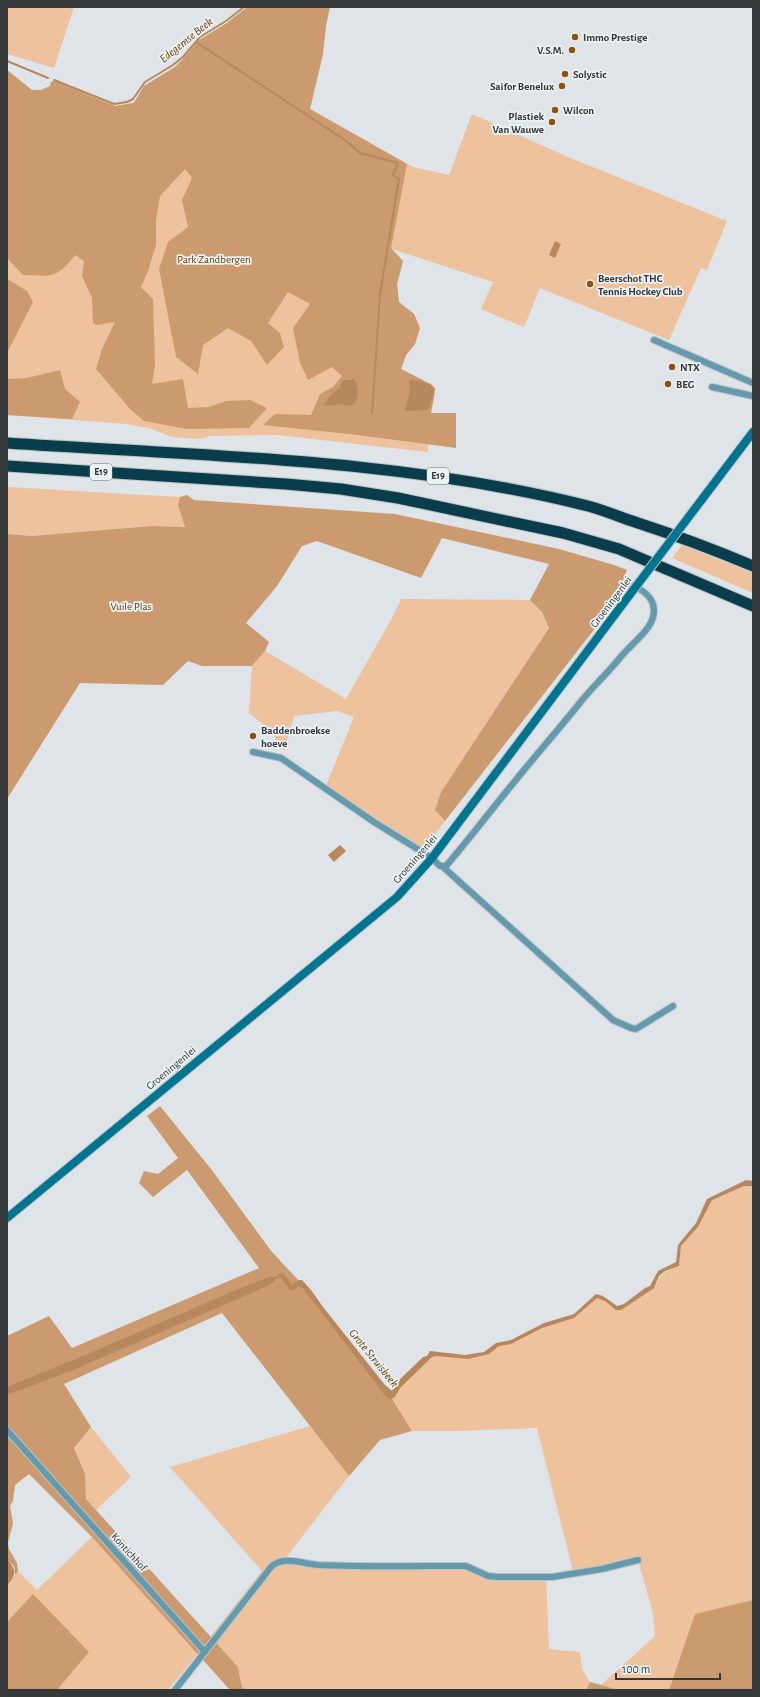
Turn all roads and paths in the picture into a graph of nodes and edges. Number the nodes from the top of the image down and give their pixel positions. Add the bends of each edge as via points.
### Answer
1 (654, 340) dead end
2 (753, 383) edge
3 (712, 387) dead end
4 (753, 396) edge
5 (753, 432) edge
6 (7, 443) edge
7 (7, 466) edge
8 (753, 566) edge
9 (626, 583) dead end
10 (753, 606) edge
11 (253, 752) dead end
12 (432, 858) junction
13 (443, 867) junction
14 (673, 1006) dead end
15 (7, 1218) edge
16 (7, 1430) edge
17 (638, 1560) dead end
18 (205, 1652) junction
19 (175, 1690) edge

1 - 2 street
3 - 4 street
5 - 12 street, Groeningenlei, bridge
6 - 8 highway, E19 via 368,467 475,482 589,507 665,532
7 - 10 highway, E19 via 341,488 398,498 563,533 619,549
9 - 13 street via 646,593 652,602 653,619 580,702 464,845
11 - 12 street via 281,758 374,822
12 - 13 street
12 - 15 street, Groeningenlei via 397,897
13 - 14 street via 613,1020 636,1028
16 - 18 street, Kontichhof
17 - 18 street via 552,1577 497,1577 488,1576 466,1566 319,1565 284,1560 271,1567
18 - 19 street

